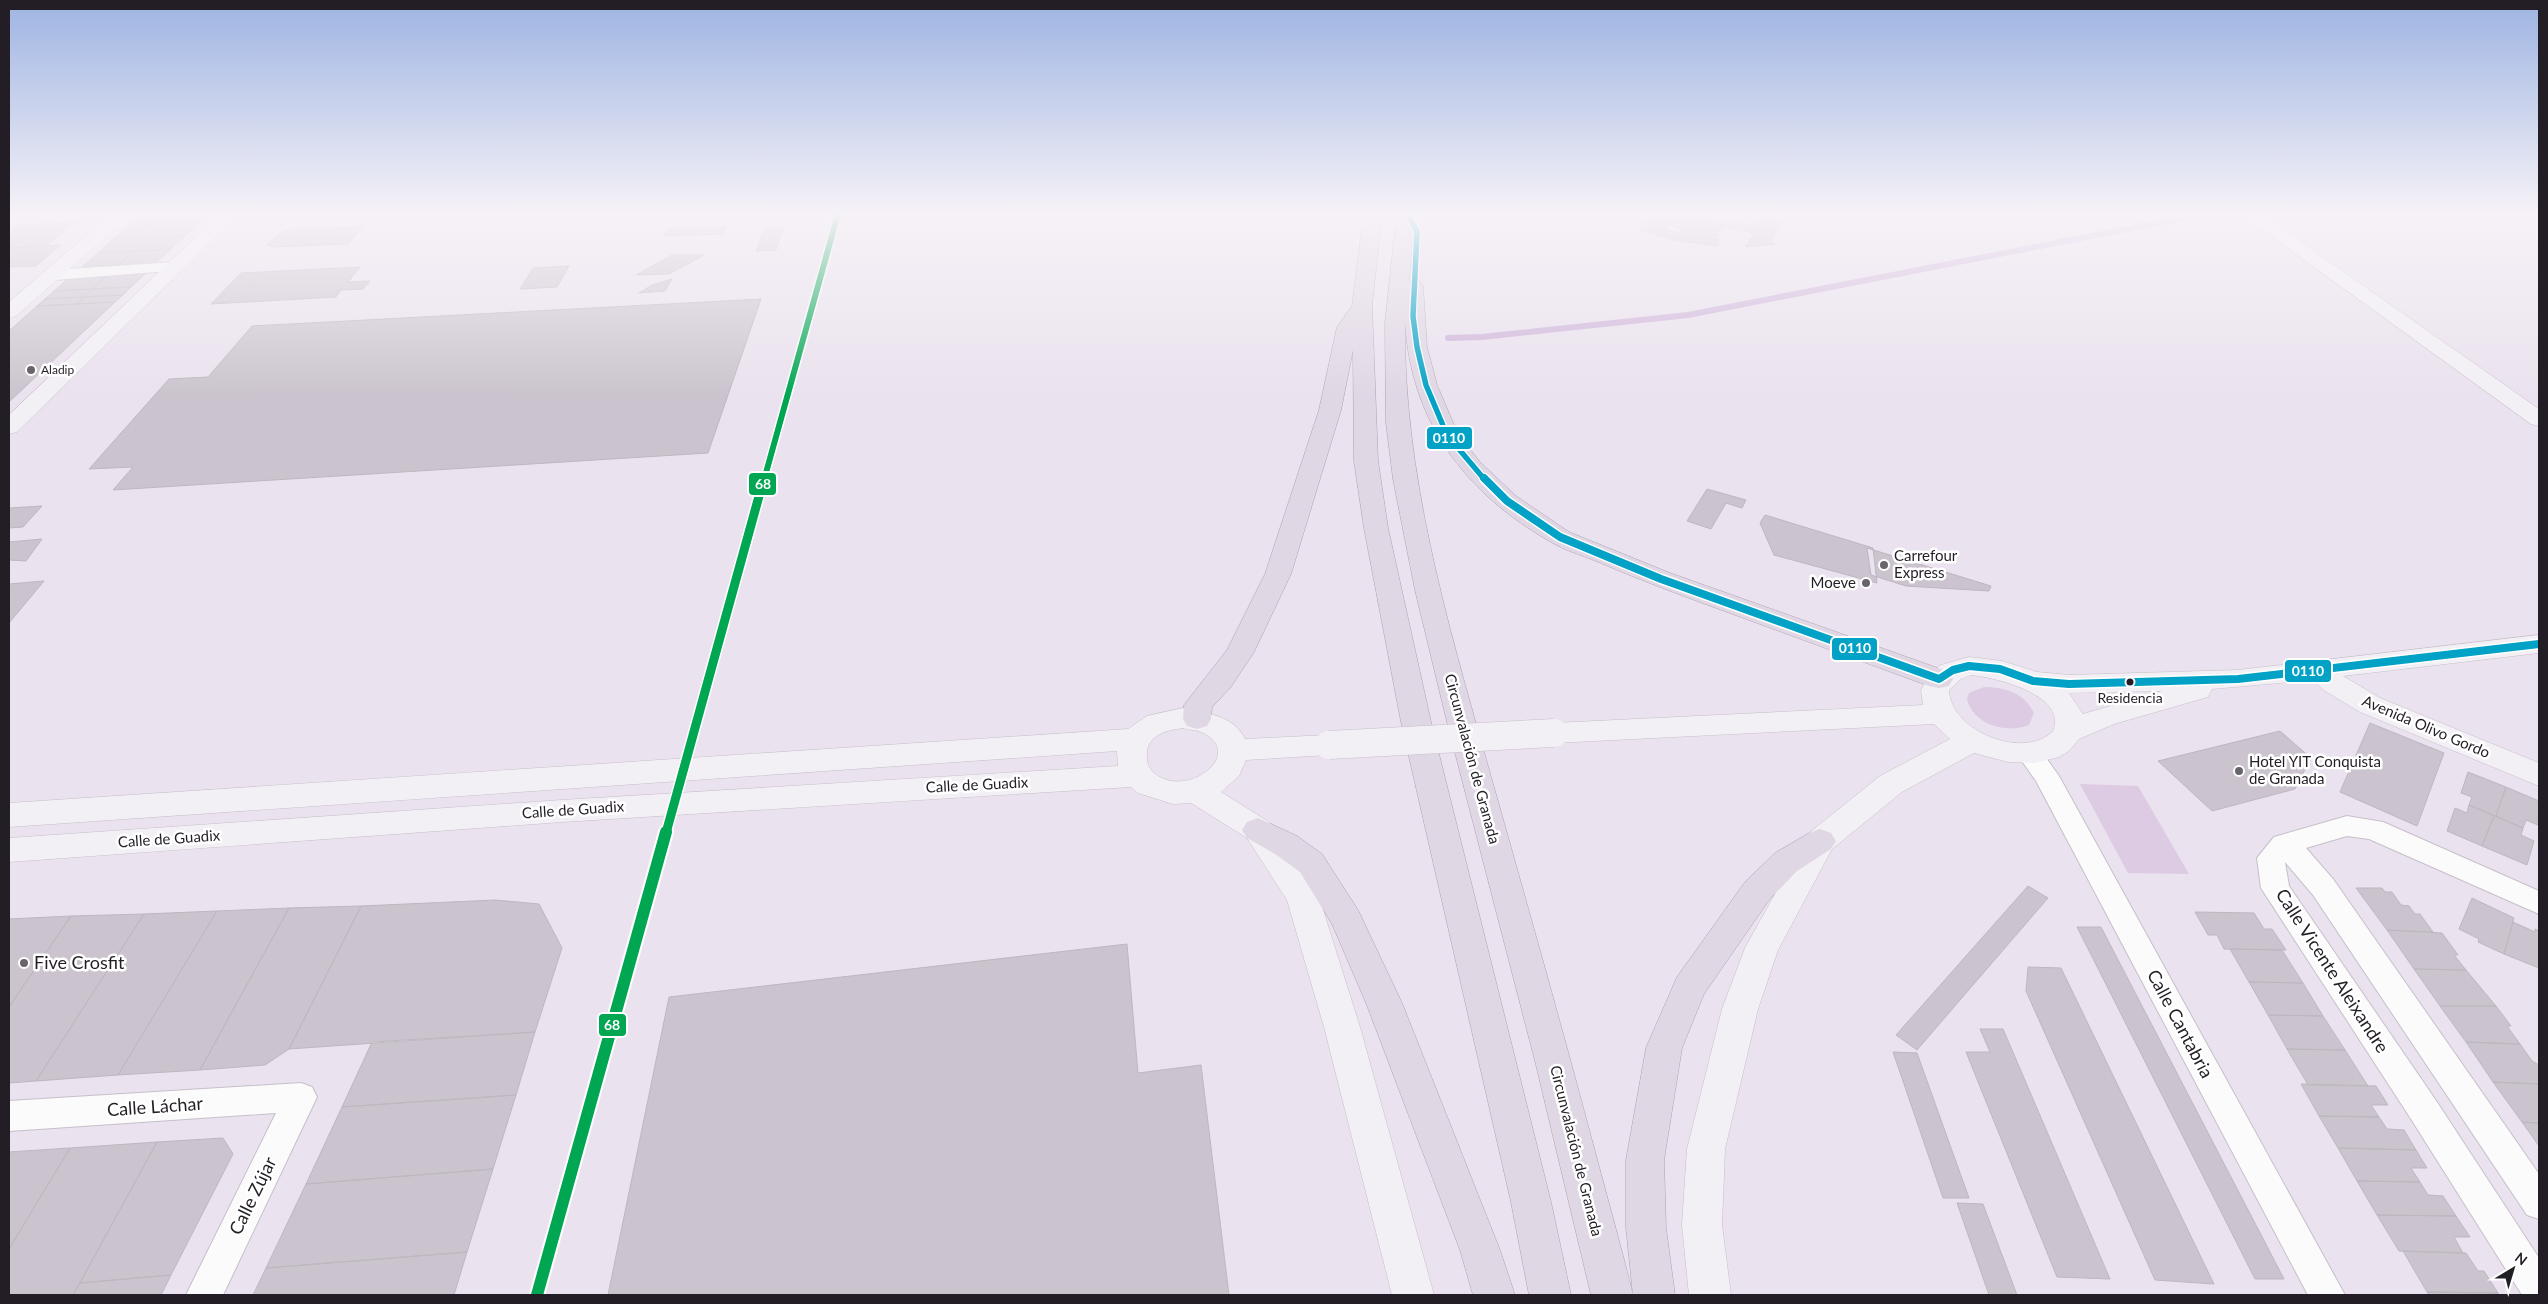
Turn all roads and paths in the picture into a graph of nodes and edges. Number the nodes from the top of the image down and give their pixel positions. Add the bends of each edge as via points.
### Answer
1 (53, 275) edge
2 (167, 275) edge
3 (1366, 275) edge
4 (1400, 275) edge
5 (1415, 275) edge
6 (2338, 275) edge
7 (1362, 306) junction
8 (9, 312) edge
9 (2539, 419) edge
10 (12, 421) edge
11 (2539, 644) edge
12 (2317, 669) junction
13 (1939, 679) junction
14 (2238, 679) junction
15 (2033, 681) junction
16 (1941, 714) junction
17 (1197, 719) junction
18 (2070, 731) junction
19 (1136, 739) junction
20 (1973, 740) junction
21 (1234, 750) junction
22 (2030, 754) junction
23 (2539, 775) edge
24 (1138, 776) junction
25 (1196, 791) junction
26 (9, 815) edge
27 (1258, 830) junction
28 (1820, 841) junction
29 (2284, 844) junction
30 (9, 850) edge
31 (2539, 903) edge
32 (301, 1097) joint
33 (9, 1116) edge
34 (2539, 1203) edge
35 (2539, 1290) edge
36 (204, 1295) edge
37 (1413, 1295) edge
38 (1494, 1295) edge
39 (1550, 1295) edge
40 (1612, 1295) edge
41 (1654, 1295) edge
42 (1710, 1295) edge
43 (2327, 1295) edge

1 - 8 street
2 - 10 street
3 - 7 highway
4 - 40 highway, Circunvalación de Granada via 1395,324 1398,423 1404,479 1460,718
5 - 13 highway via 1414,316 1426,385 1447,435 1472,467 1507,501 1560,538 1661,580
6 - 9 street
7 - 17 highway via 1347,326 1330,410 1278,574 1240,652 1198,705
7 - 39 highway via 1366,460 1376,528 1416,722 1531,1202
11 - 12 street
12 - 14 street
12 - 23 street, Avenida Olivo Gordo via 2370,705
13 - 15 street via 1953,670 1975,667 2000,669
13 - 16 street via 1934,701
14 - 15 street via 2069,684
14 - 18 street via 2104,717
15 - 18 street via 2062,704 2069,718
16 - 20 street via 1954,728
16 - 21 street, bridge
17 - 19 street via 1169,720 1144,731
17 - 21 street via 1222,730
18 - 22 street via 2062,743 2048,751
19 - 24 street via 1130,752 1131,764
19 - 26 street
20 - 22 street via 2011,752
20 - 28 street via 1891,784
21 - 25 street via 1234,760 1226,774 1210,786
22 - 43 street, Calle Cantabria via 2055,792
24 - 25 street via 1163,790
24 - 30 street, Calle de Guadix via 562,810
25 - 27 street
27 - 37 street via 1303,897 1342,1027
27 - 38 highway via 1311,863 1346,919 1384,1003 1480,1250
28 - 41 highway via 1786,862 1757,891 1689,987 1664,1048 1645,1160 1646,1228
28 - 42 street via 1762,948 1740,1009 1719,1095 1706,1149 1702,1216
29 - 31 street via 2347,826 2373,829
29 - 34 street via 2323,887
29 - 35 street, Calle Vicente Aleixandre via 2271,858 2276,888
32 - 33 street, Calle Láchar
32 - 36 street, Calle Zújar

